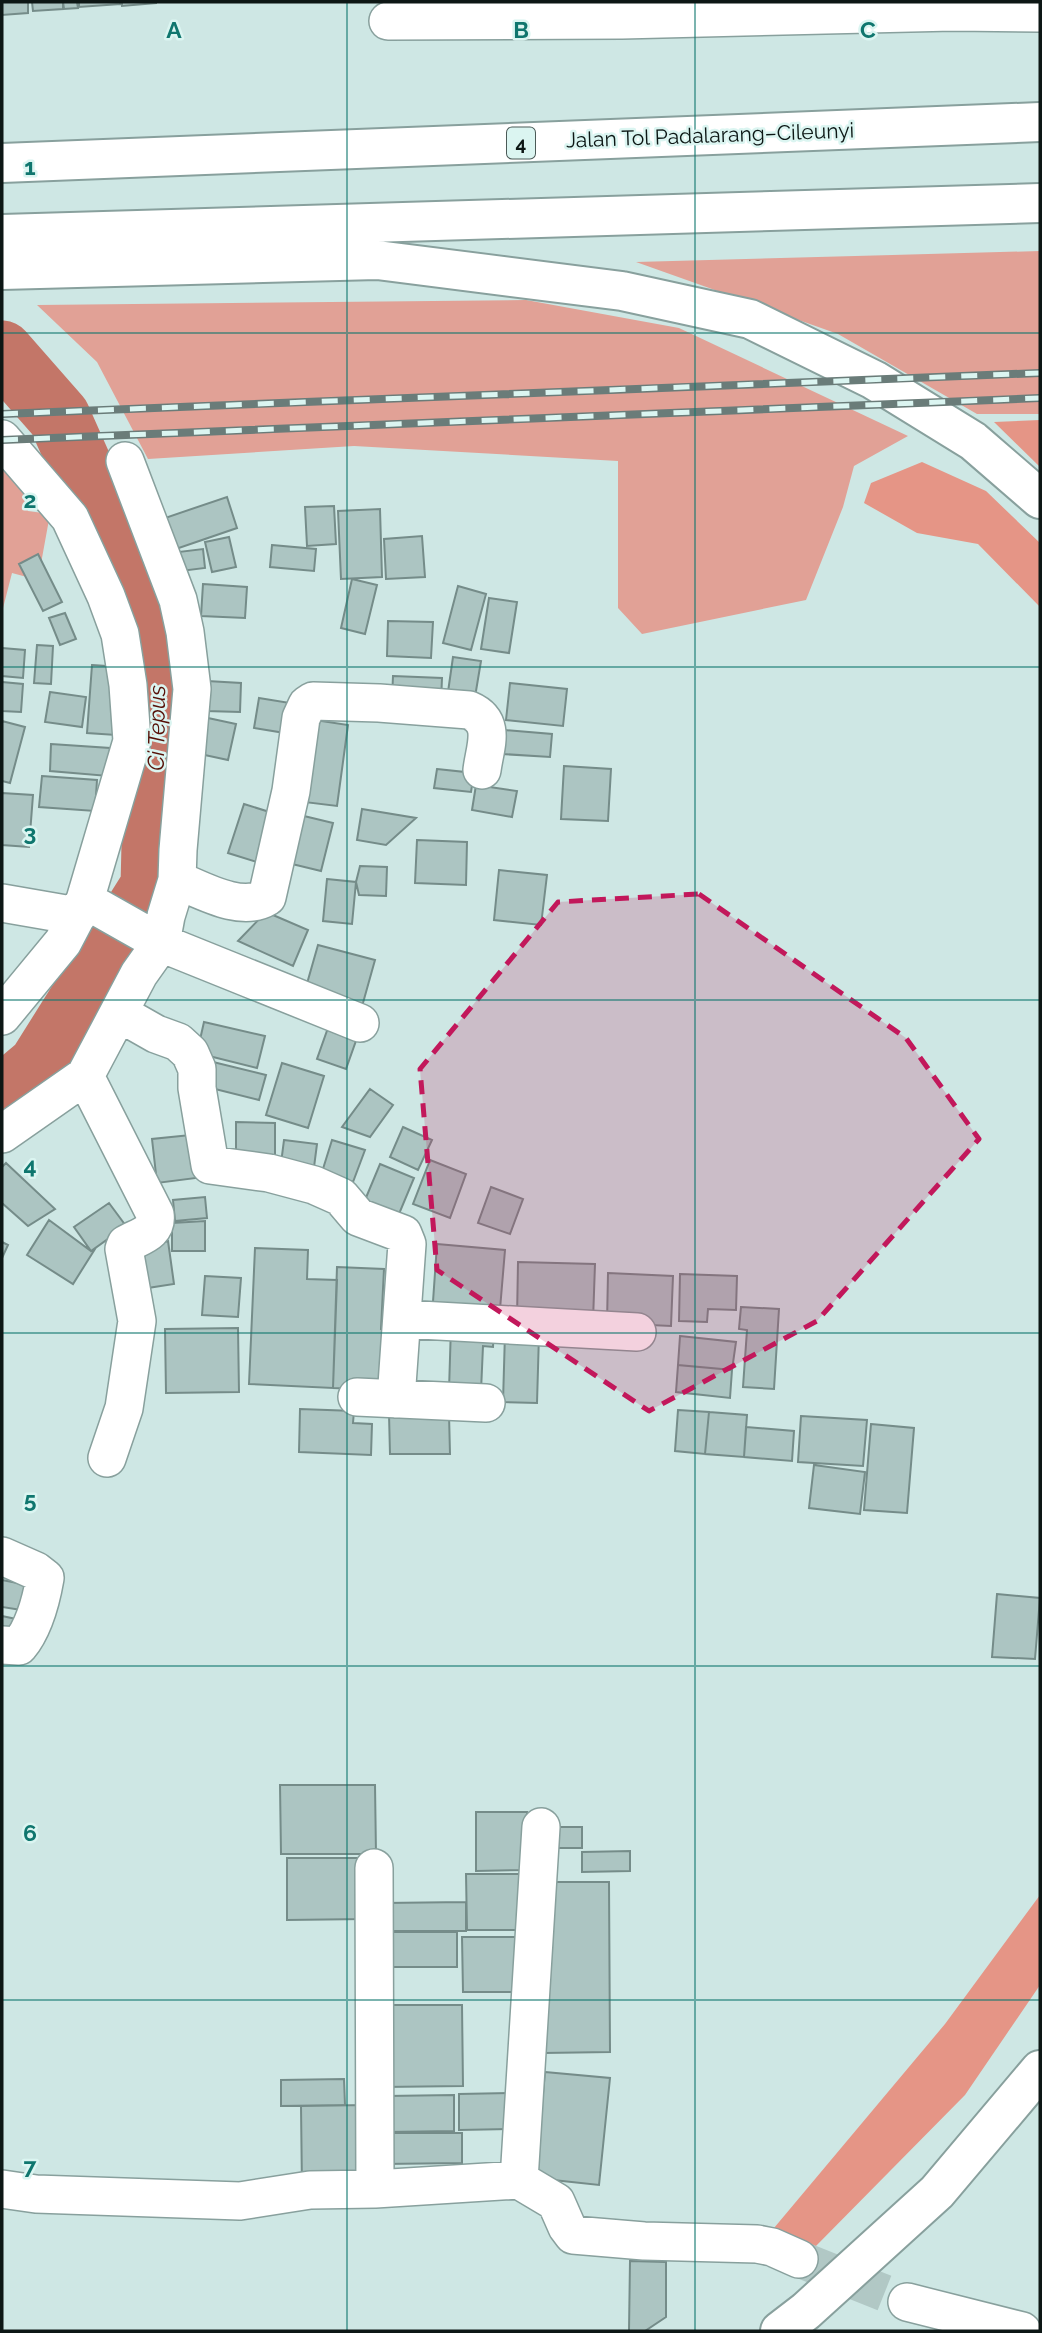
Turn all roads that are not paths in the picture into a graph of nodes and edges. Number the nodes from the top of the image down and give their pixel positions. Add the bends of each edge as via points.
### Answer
1 (954, 7) edge
2 (780, 10) edge
3 (624, 11) edge
4 (456, 12) edge
5 (1040, 13) edge
6 (388, 21) dead end
7 (1040, 122) edge
8 (2, 163) edge
9 (1040, 203) edge
10 (2, 234) edge
11 (2, 270) edge
12 (2, 439) edge
13 (125, 461) dead end
14 (1040, 499) edge
15 (482, 770) dead end
16 (177, 880) junction
17 (2, 903) edge
18 (92, 910) junction
19 (157, 941) junction
20 (119, 1013) junction
21 (2, 1016) edge
22 (360, 1023) dead end
23 (85, 1076) junction
24 (2, 1134) edge
25 (402, 1319) junction
26 (637, 1332) dead end
27 (357, 1397) dead end
28 (396, 1399) junction
29 (486, 1403) dead end
30 (107, 1458) dead end
31 (2, 1556) edge
32 (2, 1645) edge
33 (541, 1827) dead end
34 (374, 1868) dead end
35 (1040, 2070) edge
36 (519, 2180) junction
37 (2, 2189) edge
38 (375, 2189) junction
39 (799, 2259) tunnel mouth
40 (907, 2302) tunnel mouth
41 (780, 2331) edge
42 (1021, 2331) edge

1 - 2 street
1 - 5 street
2 - 3 street
3 - 4 street
4 - 6 street
7 - 8 highway, Jalan Tol Padalarang–Cileunyi / 4
9 - 10 highway
11 - 14 highway via 377,260 622,291 750,319 874,380 974,441
12 - 18 street via 70,518 120,634 132,741
13 - 16 street via 178,600 192,689
15 - 16 street via 487,725 469,710 313,701 301,718 291,791 267,897 226,901
16 - 19 street
17 - 18 street
18 - 19 street
18 - 21 street
19 - 20 street
19 - 22 street
20 - 23 street
20 - 25 street via 178,1042 190,1053 197,1069 210,1165 314,1185 341,1197 358,1217 403,1234 407,1244
23 - 24 street
23 - 30 street via 157,1223 153,1230 125,1244 137,1321 124,1408
25 - 26 street
25 - 28 street
27 - 28 street
28 - 29 street
31 - 32 street via 45,1578 27,1636 19,1646
33 - 36 street
34 - 38 street
35 - 41 highway via 937,2192
36 - 38 street
36 - 39 street via 556,2202 573,2235 757,2244
37 - 38 street via 240,2201 310,2190
40 - 42 street

